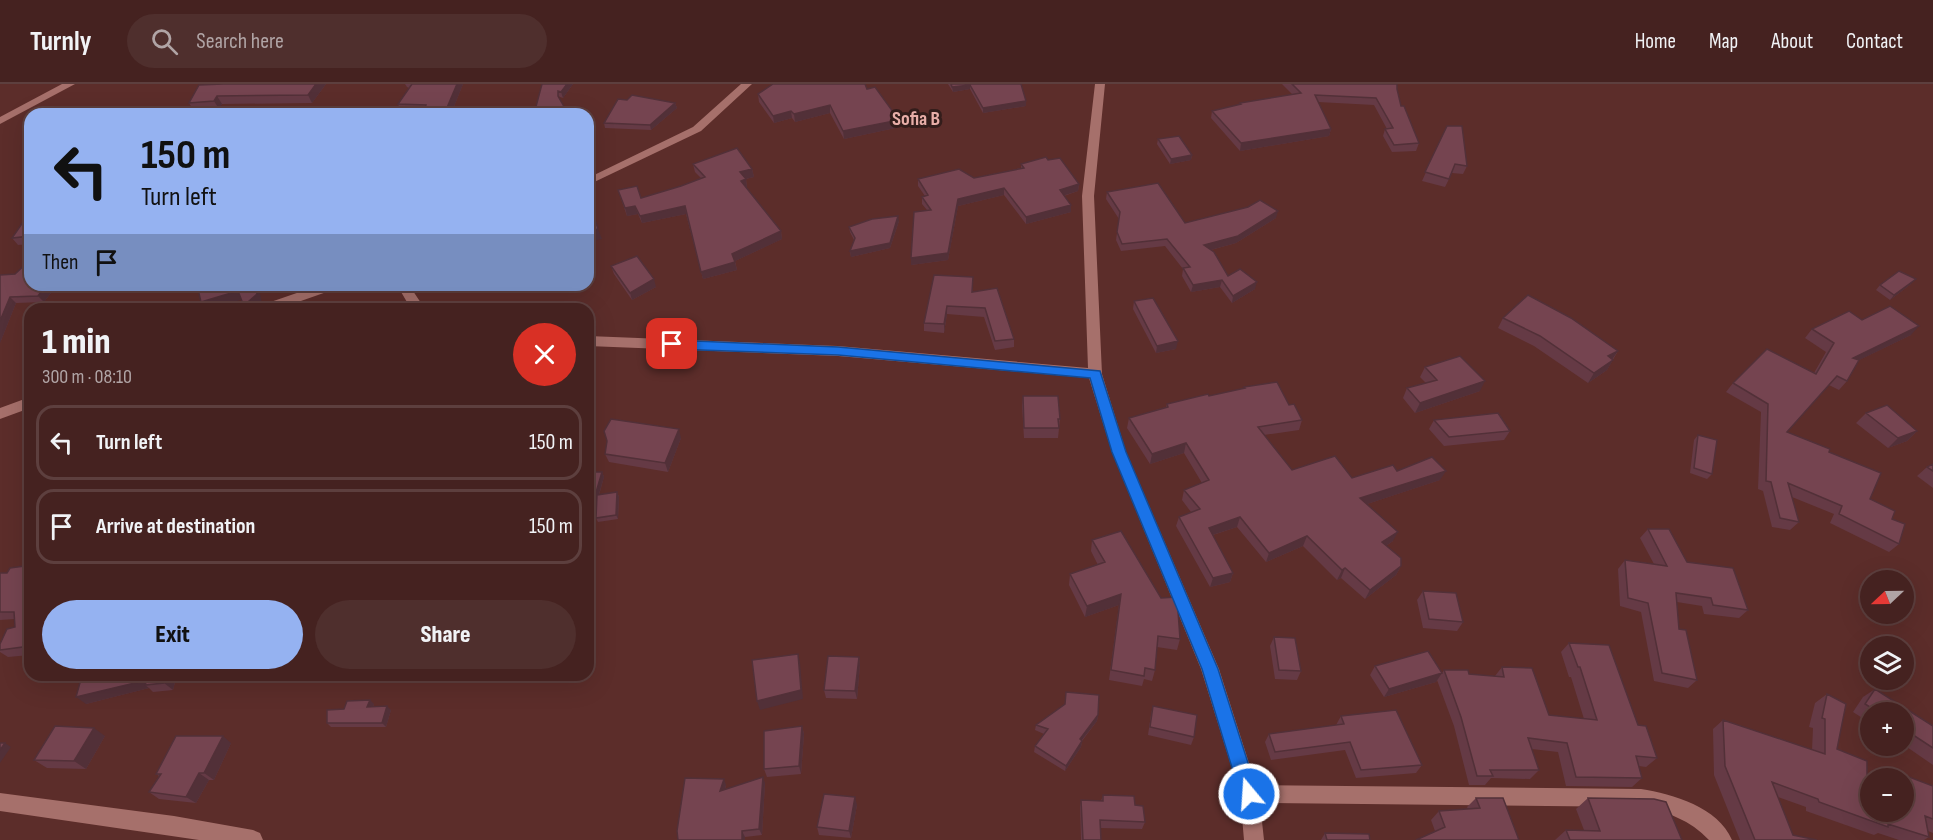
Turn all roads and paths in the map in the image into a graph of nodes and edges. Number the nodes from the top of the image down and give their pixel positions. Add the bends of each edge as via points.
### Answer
1 (70, 84) edge
2 (747, 84) edge
3 (1100, 84) edge
4 (24, 108) edge
5 (25, 108) edge
6 (0, 121) edge
7 (594, 179) edge
8 (316, 291) edge
9 (281, 303) edge
10 (594, 341) edge
11 (1095, 374) junction
12 (24, 404) edge
13 (0, 414) edge
14 (1249, 794) junction
15 (0, 802) edge
16 (253, 840) edge
17 (1254, 840) edge
18 (1722, 840) edge

1 - 5 street
2 - 7 street via 697,129
3 - 11 street via 1088,196
4 - 6 street
8 - 9 street
10 - 11 street via 838,351
11 - 14 street via 1119,452 1210,669
12 - 13 street
14 - 17 street
14 - 18 street via 1641,798 1666,802 1700,817
15 - 16 street

